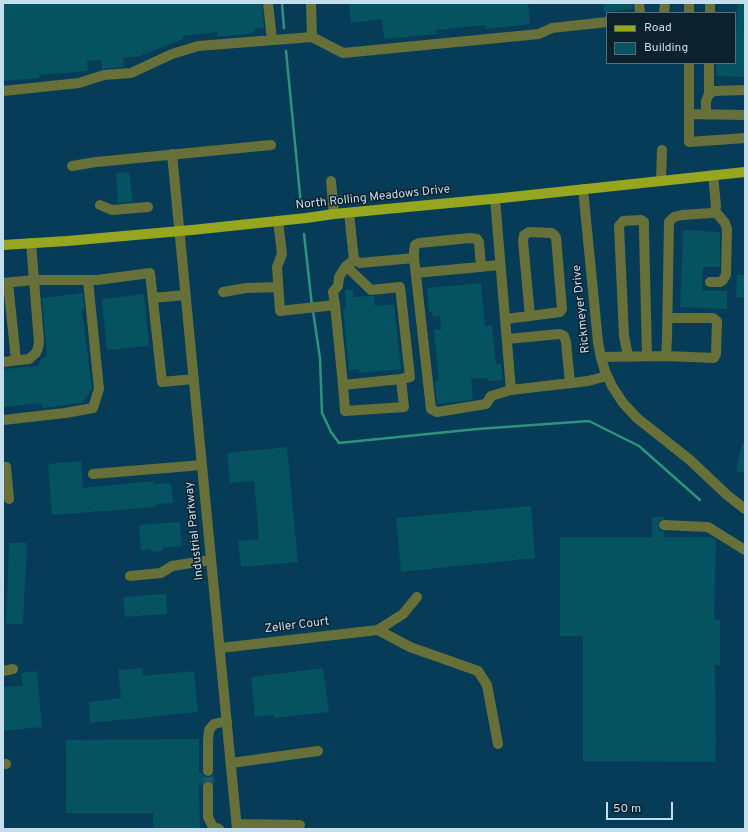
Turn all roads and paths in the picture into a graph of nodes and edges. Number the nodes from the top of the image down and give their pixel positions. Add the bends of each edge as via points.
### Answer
1 (268, 3) edge
2 (311, 3) edge
3 (606, 22) edge
4 (312, 37) junction
5 (272, 40) junction
6 (689, 64) edge
7 (709, 64) edge
8 (745, 90) edge
9 (3, 91) edge
10 (709, 94) junction
11 (689, 114) junction
12 (706, 114) junction
13 (745, 114) edge
14 (745, 138) edge
15 (271, 145) dead end
16 (662, 150) dead end
17 (172, 154) junction
18 (72, 166) dead end
19 (745, 172) edge
20 (713, 175) junction
21 (331, 181) dead end
22 (661, 181) junction
23 (583, 189) junction
24 (495, 199) junction
25 (100, 205) dead end
26 (148, 206) dead end
27 (715, 211) junction
28 (349, 213) junction
29 (334, 214) junction
30 (278, 221) junction
31 (179, 231) junction
32 (31, 244) junction
33 (3, 245) edge
34 (414, 258) junction
35 (350, 263) junction
36 (500, 265) junction
37 (481, 267) junction
38 (416, 273) junction
39 (34, 280) junction
40 (88, 280) junction
41 (710, 282) dead end
42 (5, 283) edge
43 (278, 287) junction
44 (223, 292) dead end
45 (185, 295) junction
46 (153, 298) junction
47 (334, 304) junction
48 (530, 316) junction
49 (668, 318) junction
50 (505, 319) junction
51 (507, 339) junction
52 (628, 356) junction
53 (647, 356) junction
54 (666, 356) junction
55 (601, 357) junction
56 (16, 360) junction
57 (3, 362) edge
58 (607, 376) junction
59 (194, 379) junction
60 (401, 379) junction
61 (570, 383) junction
62 (343, 385) junction
63 (511, 390) junction
64 (3, 420) edge
65 (202, 465) junction
66 (3, 467) edge
67 (93, 474) dead end
68 (8, 499) dead end
69 (745, 509) edge
70 (664, 525) dead end
71 (745, 550) edge
72 (211, 560) junction
73 (130, 576) dead end
74 (417, 598) dead end
75 (378, 630) junction
76 (220, 648) junction
77 (227, 721) junction
78 (498, 744) dead end
79 (318, 751) dead end
80 (231, 763) junction
81 (208, 771) tunnel mouth
82 (208, 787) tunnel mouth
83 (300, 825) dead end
84 (237, 826) edge
85 (219, 829) edge

1 - 5 street
2 - 4 street
3 - 4 street via 552,28 539,34 343,53
4 - 5 street
5 - 9 street via 198,46 162,58 131,73 104,75 79,83
6 - 11 street
7 - 10 street
8 - 10 street via 714,91
10 - 12 street
11 - 12 street
11 - 14 street via 689,142
12 - 13 street
15 - 17 street
16 - 22 street
17 - 18 street
17 - 31 street, Industrial Parkway
19 - 20 main road, North Rolling Meadows Drive
20 - 22 main road, North Rolling Meadows Drive
20 - 27 street
21 - 29 street
22 - 23 main road, North Rolling Meadows Drive
23 - 24 main road, North Rolling Meadows Drive
23 - 55 street, Rickmeyer Drive
24 - 28 main road, North Rolling Meadows Drive
24 - 36 street
25 - 26 street via 112,210
27 - 41 street via 726,223 726,275 720,282
27 - 49 street via 682,215 674,217 669,222
28 - 29 main road, North Rolling Meadows Drive
28 - 35 street
29 - 30 main road, North Rolling Meadows Drive
30 - 31 main road, North Rolling Meadows Drive
30 - 43 street via 282,254 277,267
31 - 32 main road, North Rolling Meadows Drive
31 - 45 street, Industrial Parkway
32 - 33 main road, North Rolling Meadows Drive
32 - 39 street
34 - 35 street
34 - 37 street via 415,245 419,243 470,238 479,242
34 - 38 street
35 - 47 street via 333,292
35 - 60 street via 371,290 400,287 410,377
36 - 37 street
36 - 50 street
37 - 38 street
38 - 63 street via 431,409 437,412 486,404 491,396
39 - 40 street
39 - 42 street
39 - 56 street via 38,348 36,354 29,359
40 - 46 street via 150,273
40 - 64 street via 99,388 93,408
42 - 56 street
43 - 44 street
43 - 47 street via 280,311
45 - 46 street
45 - 59 street, Industrial Parkway
46 - 59 street via 162,382
47 - 62 street
48 - 48 street via 560,312 562,309 556,237 552,233 529,232 524,235
48 - 50 street
49 - 54 street
49 - 54 street via 713,318 717,321 716,354 714,358
50 - 51 street
51 - 61 street via 560,334 564,336
51 - 63 street
52 - 53 street
52 - 53 street via 624,336 619,226 623,220 644,222
52 - 55 street
53 - 54 street
55 - 58 street, Rickmeyer Drive
56 - 57 street
58 - 61 street
58 - 69 street, Rickmeyer Drive via 616,394 634,415
59 - 65 street, Industrial Parkway
60 - 62 street
60 - 62 street via 404,407 346,411
61 - 63 street
65 - 67 street
65 - 72 street, Industrial Parkway
66 - 68 street via 6,467
70 - 71 street via 708,527
72 - 73 street via 172,566 161,573
72 - 76 street, Industrial Parkway
74 - 75 street via 403,614
75 - 76 street, Zeller Court
75 - 78 street via 410,647 478,671 487,684
76 - 77 street, Industrial Parkway
77 - 80 street, Industrial Parkway
77 - 81 street via 214,724 209,730
79 - 80 street
80 - 84 street, Industrial Parkway
82 - 85 street via 208,817 213,826
83 - 84 street

